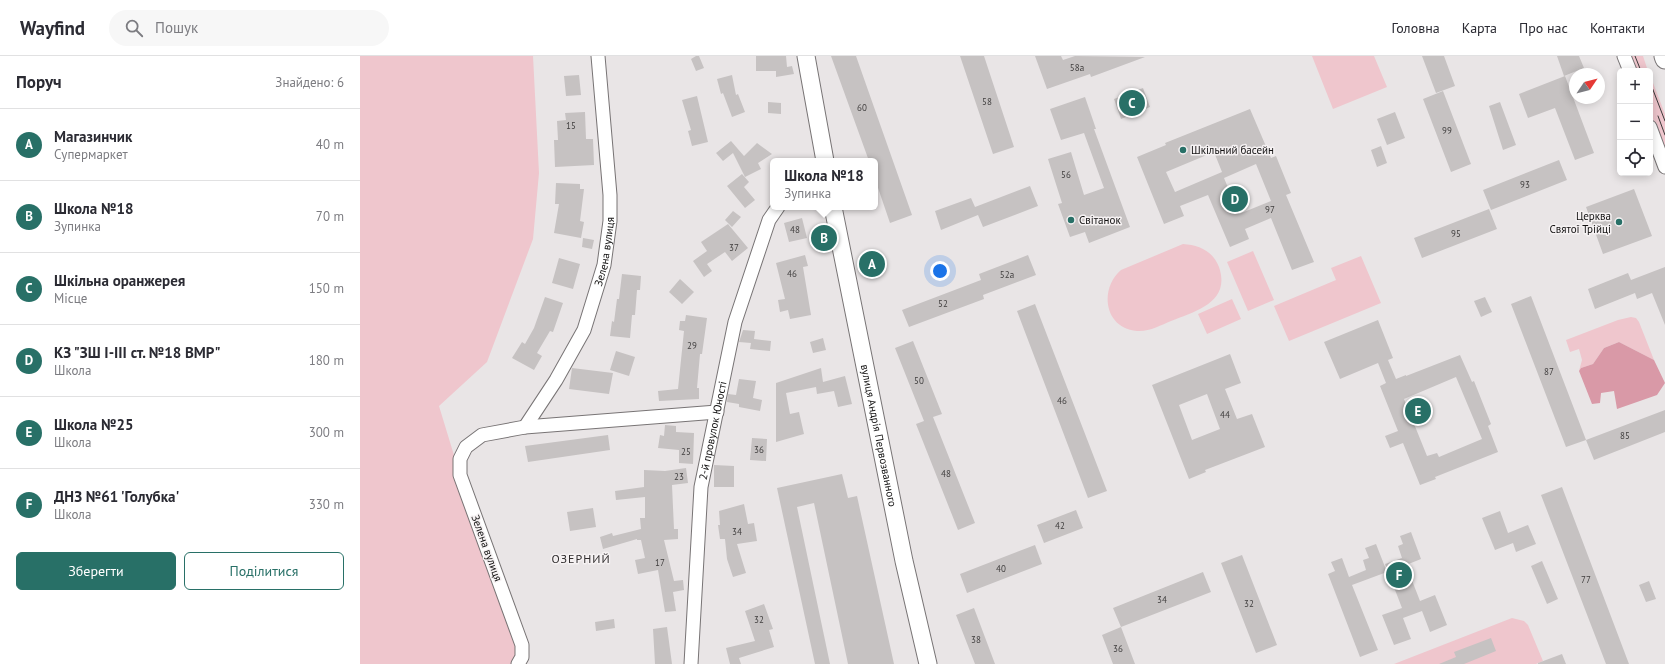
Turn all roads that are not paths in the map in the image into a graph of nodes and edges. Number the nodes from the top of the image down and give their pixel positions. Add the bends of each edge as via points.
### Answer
1 (598, 56) edge
2 (806, 56) edge
3 (1624, 56) edge
4 (1629, 68) edge
5 (1653, 135) edge
6 (824, 158) edge
7 (1665, 167) edge
8 (776, 210) edge
9 (834, 210) edge
10 (717, 412) junction
11 (524, 428) junction
12 (518, 664) edge
13 (691, 664) edge
14 (928, 664) edge

1 - 11 street, Зелена вулиця via 610,202 604,265 581,336
2 - 6 street
3 - 4 street
5 - 7 street
8 - 10 street, 2-й провулок Юності via 769,220 735,322
9 - 14 street, вулиця Андрія Первозванного via 904,561
10 - 11 street, Зелена вулиця
10 - 13 street, 2-й провулок Юності via 700,487
11 - 12 street, Зелена вулиця via 482,434 466,447 460,459 460,475 522,645 522,657

